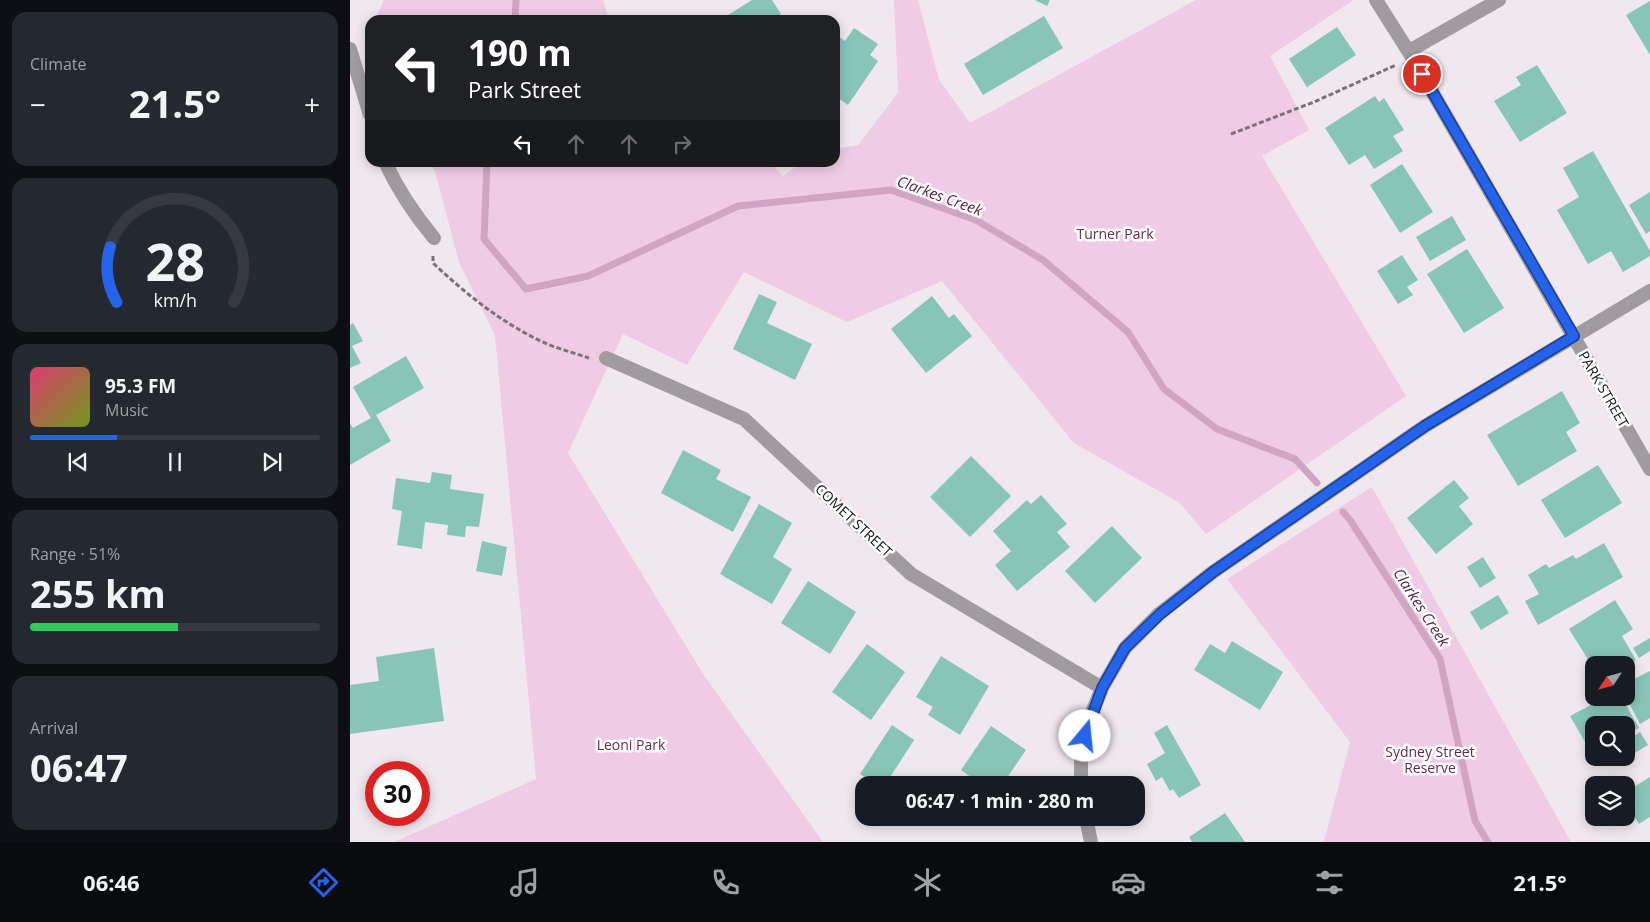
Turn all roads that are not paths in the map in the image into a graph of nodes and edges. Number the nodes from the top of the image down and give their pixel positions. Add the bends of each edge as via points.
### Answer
1 (1376, 0) edge
2 (1499, 0) edge
3 (350, 48) edge
4 (1411, 54) junction
5 (365, 98) edge
6 (387, 167) edge
7 (434, 238) road end
8 (1650, 291) edge
9 (1574, 336) junction
10 (606, 358) road end
11 (1650, 469) edge
12 (1102, 688) junction
13 (1081, 776) edge
14 (1088, 826) edge
15 (1091, 842) edge

1 - 4 street, PARK STREET
2 - 4 street
3 - 5 street
4 - 9 street, PARK STREET
6 - 7 street via 412,211
8 - 9 street
9 - 11 street, PARK STREET
9 - 12 street via 1425,426 1213,572 1160,614 1125,648
10 - 12 street, COMET STREET via 744,419 912,574
12 - 13 street via 1081,752
14 - 15 street

